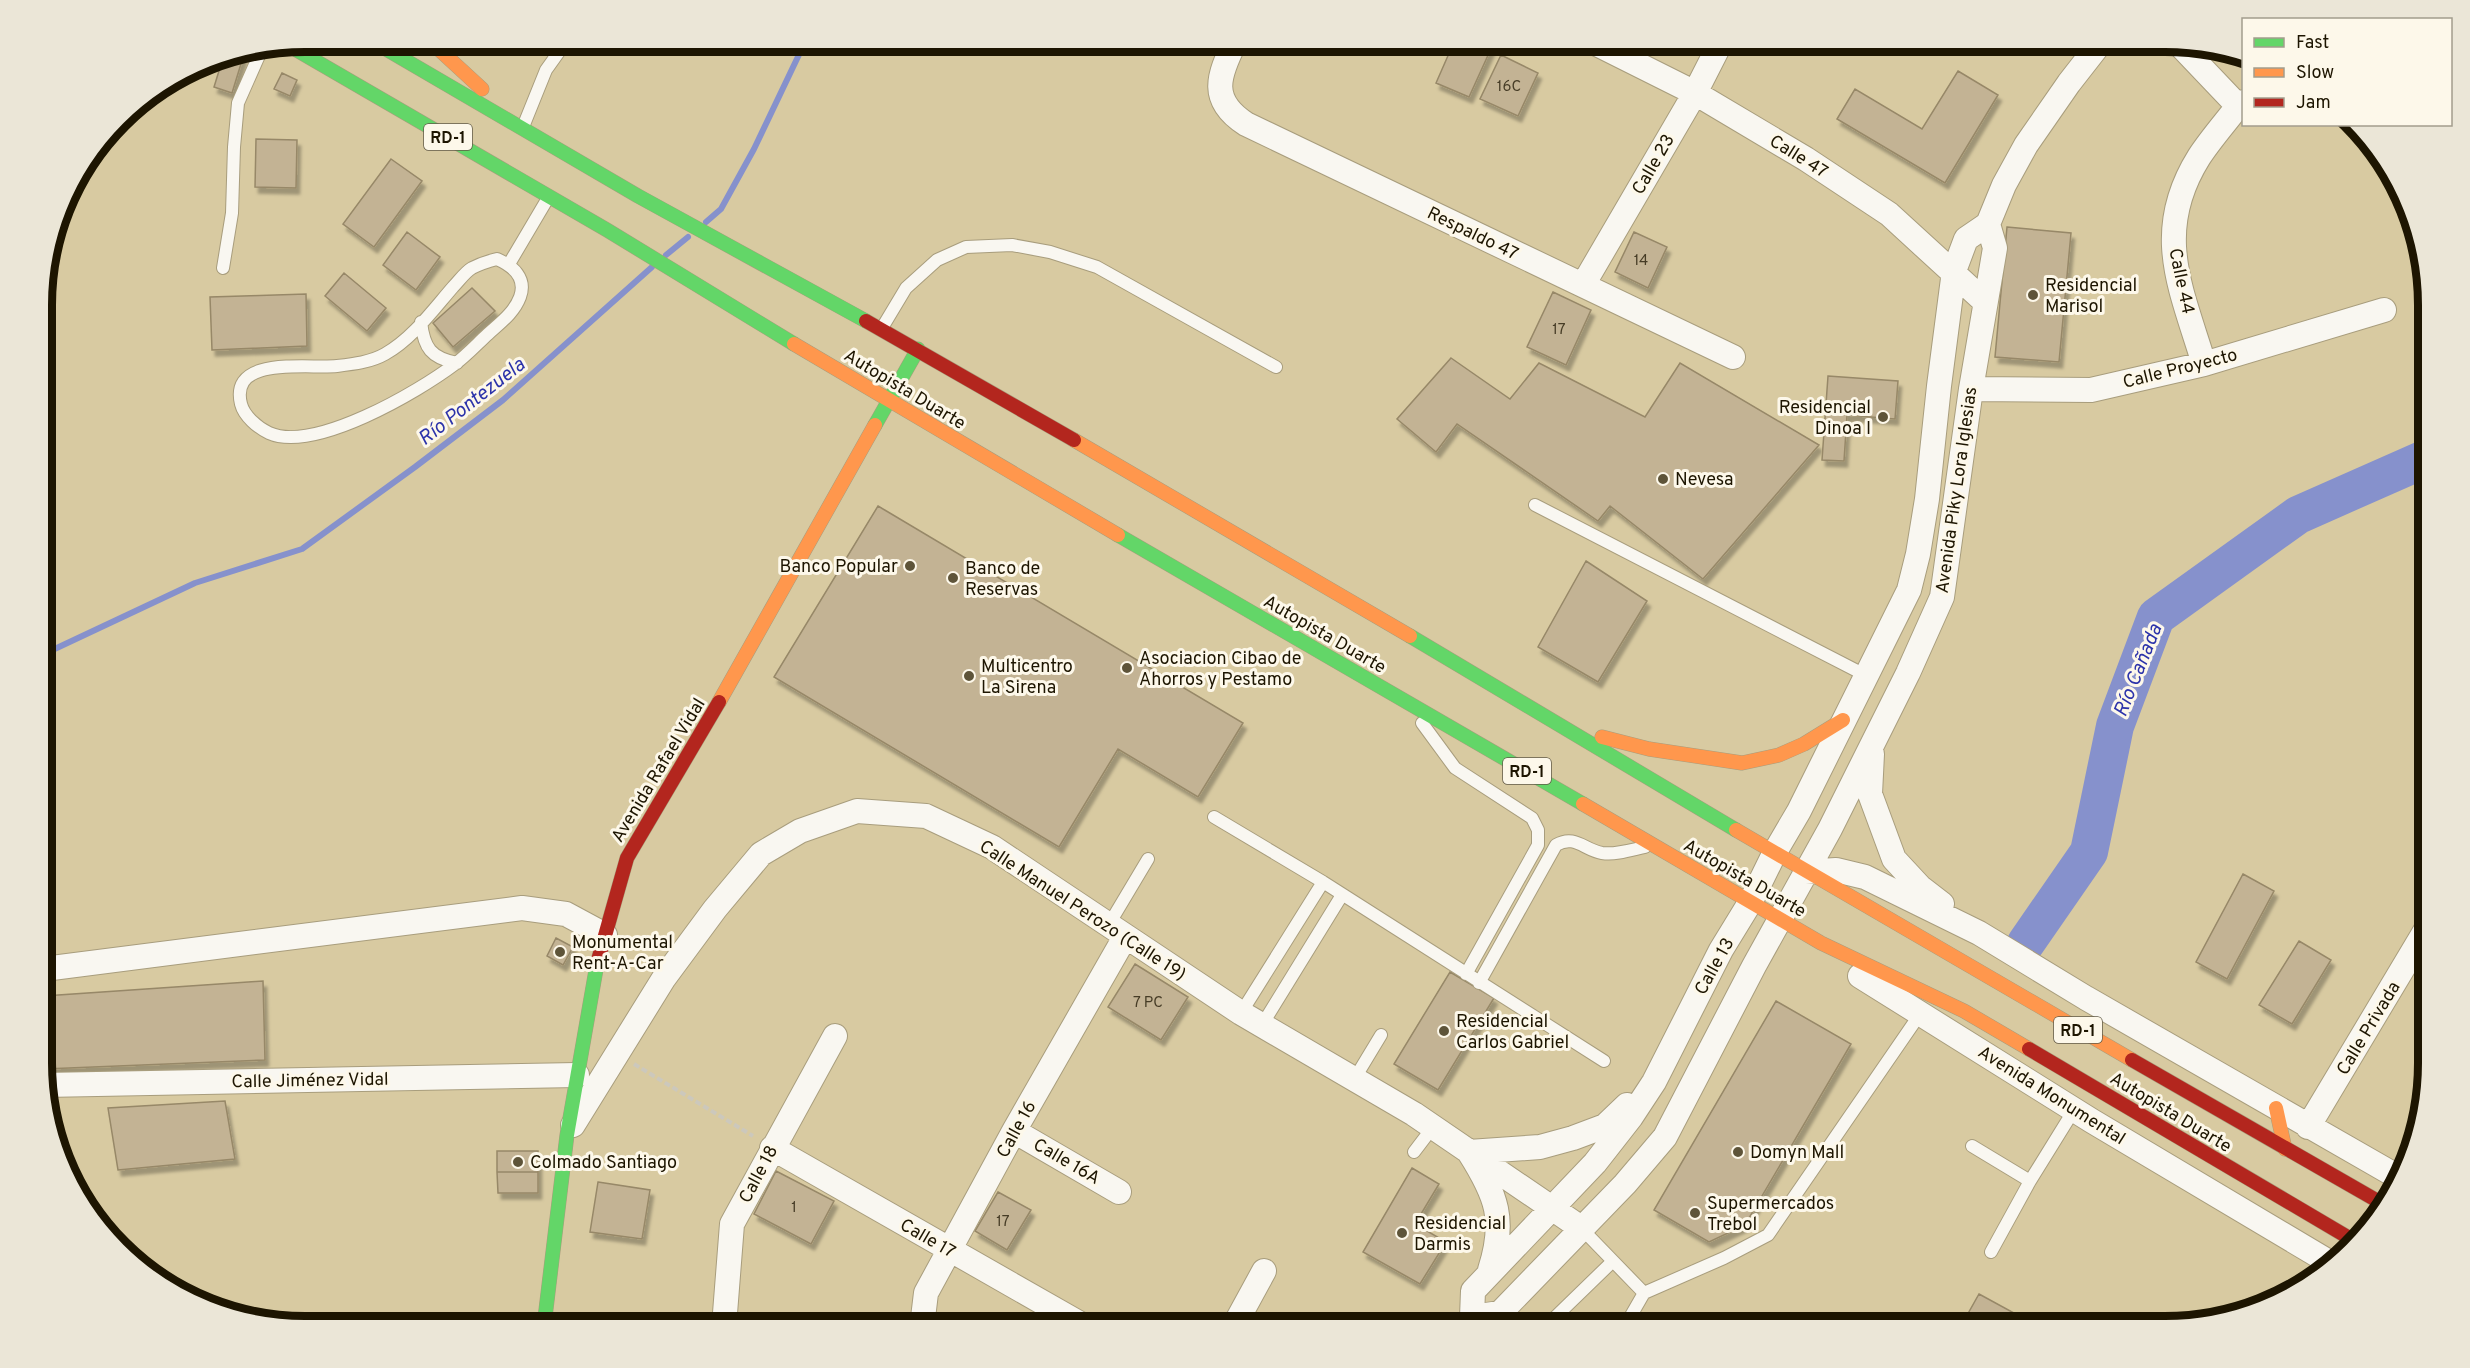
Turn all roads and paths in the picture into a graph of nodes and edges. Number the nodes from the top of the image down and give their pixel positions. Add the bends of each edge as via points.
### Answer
1 (301, 52) edge
2 (392, 52) edge
3 (442, 52) edge
4 (559, 52) edge
5 (1231, 52) edge
6 (1613, 52) edge
7 (1716, 52) edge
8 (2093, 52) edge
9 (2189, 54) edge
10 (258, 57) edge
11 (1695, 93) junction
12 (2241, 104) edge
13 (523, 127) junction
14 (549, 197) junction
15 (1988, 224) junction
16 (509, 264) junction
17 (223, 268) dead end
18 (1954, 271) junction
19 (1583, 285) junction
20 (1984, 301) junction
21 (2384, 310) dead end
22 (421, 322) junction
23 (881, 329) junction
24 (918, 349) junction
25 (1733, 357) dead end
26 (457, 363) junction
27 (2204, 364) junction
28 (1276, 367) dead end
29 (1971, 389) junction
30 (888, 401) junction
31 (1535, 505) dead end
32 (1871, 667) junction
33 (1908, 673) junction
34 (1407, 703) junction
35 (1843, 720) junction
36 (1571, 730) junction
37 (1873, 743) junction
38 (1214, 817) dead end
39 (1653, 845) junction
40 (1775, 852) junction
41 (1148, 859) dead end
42 (1805, 872) junction
43 (1323, 882) junction
44 (1342, 894) junction
45 (1751, 902) junction
46 (1780, 919) junction
47 (1117, 932) junction
48 (1979, 933) junction
49 (605, 935) junction
50 (2418, 943) edge
51 (52, 968) edge
52 (1466, 974) junction
53 (1479, 982) junction
54 (1242, 1013) junction
55 (1920, 1014) junction
56 (1262, 1025) junction
57 (1381, 1035) dead end
58 (835, 1036) dead end
59 (617, 1054) junction
60 (1604, 1061) dead end
61 (577, 1075) junction
62 (1355, 1078) junction
63 (1654, 1082) junction
64 (54, 1085) edge
65 (2270, 1104) junction
66 (2074, 1110) junction
67 (2227, 1114) junction
68 (1433, 1127) junction
69 (2308, 1127) junction
70 (1014, 1131) junction
71 (567, 1135) junction
72 (1972, 1146) dead end
73 (772, 1148) junction
74 (2285, 1149) junction
75 (1414, 1152) dead end
76 (1469, 1152) junction
77 (2392, 1174) edge
78 (2030, 1181) junction
79 (1119, 1192) dead end
80 (2377, 1200) edge
81 (1552, 1207) junction
82 (1581, 1228) junction
83 (2348, 1237) edge
84 (950, 1250) junction
85 (1991, 1252) dead end
86 (2324, 1259) edge
87 (1613, 1261) junction
88 (1264, 1270) dead end
89 (1489, 1275) junction
90 (1644, 1293) junction
91 (545, 1316) edge
92 (725, 1316) edge
93 (923, 1316) edge
94 (1066, 1316) edge
95 (1239, 1316) edge
96 (1470, 1316) edge
97 (1490, 1316) edge
98 (1556, 1316) edge
99 (1631, 1316) edge

1 - 14 main road, Autopista Duarte / RD-1
2 - 13 main road, Autopista Duarte / RD-1
3 - 13 main road
4 - 13 lane via 546,70
5 - 19 street, Respaldo 47 via 1219,83 1222,100 1231,115
6 - 11 street, Calle 47
7 - 11 street, Calle 23
8 - 15 street, Avenida Piky Lora Iglesias via 2026,145
9 - 12 street, Calle 44
10 - 17 lane via 238,103 232,213
11 - 18 street, Calle 47 via 1889,214
11 - 19 street, Calle 23
12 - 27 street, Calle 44 via 2199,157 2174,214 2173,247 2179,282
13 - 23 main road, Autopista Duarte / RD-1 via 638,196
14 - 16 lane
14 - 30 main road, Autopista Duarte / RD-1
15 - 18 street, Avenida Piky Lora Iglesias via 1966,239
15 - 20 street, Avenida Piky Lora Iglesias via 1995,248
16 - 22 lane via 497,259 470,269
16 - 26 lane via 522,284 513,311
18 - 20 street, Calle 47
18 - 32 street, Avenida Piky Lora Iglesias via 1918,554 1908,590
19 - 25 street, Respaldo 47
20 - 29 street, Avenida Piky Lora Iglesias
21 - 27 street, Calle Proyecto
22 - 26 lane via 423,336 434,355
22 - 26 lane via 385,354 361,363 263,368 247,376 240,389 242,405 250,419 269,434 299,437 324,433 387,406
23 - 24 main road, Autopista Duarte / RD-1
23 - 28 lane via 906,288 937,260 966,246 1012,245 1097,267
24 - 30 main road, Avenida Rafael Vidal
24 - 36 main road, Autopista Duarte / RD-1
27 - 29 street, Calle Proyecto via 2091,390
29 - 33 street, Avenida Piky Lora Iglesias via 1942,597
30 - 34 main road, Autopista Duarte / RD-1
30 - 49 main road, Avenida Rafael Vidal via 627,858
31 - 32 lane
32 - 33 street
32 - 35 street, Avenida Piky Lora Iglesias
33 - 37 street, Avenida Piky Lora Iglesias
34 - 39 main road, Autopista Duarte / RD-1
34 - 52 lane via 1455,768 1532,818 1538,830 1538,846
35 - 36 main road via 1779,755 1742,763 1649,749
35 - 40 street, Avenida Piky Lora Iglesias via 1799,812
36 - 40 main road, Autopista Duarte / RD-1
37 - 42 street, Avenida Piky Lora Iglesias
37 - 48 street via 1870,794 1894,859 1920,887
38 - 43 lane
39 - 45 main road, Autopista Duarte / RD-1
39 - 53 lane via 1599,853 1580,842 1563,841 1556,845
40 - 42 main road, Autopista Duarte / RD-1
40 - 45 street, Calle 13
41 - 47 lane
42 - 46 street, Avenida Piky Lora Iglesias
42 - 48 street via 1836,870 1865,877
42 - 67 main road, Autopista Duarte / RD-1
43 - 44 lane
43 - 54 lane
44 - 52 lane
44 - 56 lane
45 - 46 main road, Autopista Duarte / RD-1
45 - 63 street, Calle 13 via 1721,950
46 - 55 street, Avenida Monumental via 1817,948
46 - 82 street, Avenida Piky Lora Iglesias via 1665,1137
46 - 83 main road, Autopista Duarte / RD-1 via 1821,943 1964,1011
47 - 54 street, Calle Manuel Perozo (Calle 19)
47 - 59 street, Calle Manuel Perozo (Calle 19) via 992,847 926,816 858,811 800,831 761,854 664,978
47 - 70 street, Calle 16
48 - 65 street
49 - 51 street via 566,914 522,908
49 - 61 main road, Avenida Rafael Vidal via 592,977
50 - 69 street, Calle Privada
52 - 53 lane
53 - 60 lane
54 - 56 street, Calle Manuel Perozo (Calle 19)
55 - 66 street, Avenida Monumental
55 - 90 lane via 1768,1235
56 - 62 street, Calle Manuel Perozo (Calle 19)
57 - 62 lane
58 - 73 street, Calle 18
59 - 71 street, Calle Manuel Perozo (Calle 19)
59 - 73 path
61 - 64 street, Calle Jiménez Vidal
61 - 71 main road, Avenida Rafael Vidal
62 - 68 street, Calle Manuel Perozo (Calle 19)
63 - 76 street via 1605,1126 1540,1147
63 - 81 street via 1595,1163
65 - 67 main road
65 - 69 street
65 - 74 main road
66 - 78 lane
66 - 86 street, Avenida Monumental
67 - 74 main road, Autopista Duarte / RD-1
68 - 75 lane
68 - 76 street, Calle Manuel Perozo (Calle 19)
69 - 77 street
70 - 79 street, Calle 16A
70 - 84 street, Calle 16
71 - 91 main road, Avenida Rafael Vidal
72 - 78 lane
73 - 84 street, Calle 17
73 - 92 street, Calle 18 via 732,1224
74 - 80 main road, Autopista Duarte / RD-1
76 - 81 street, Calle Manuel Perozo (Calle 19)
76 - 89 street via 1481,1170 1499,1224
78 - 85 lane
81 - 82 street, Calle Manuel Perozo (Calle 19)
81 - 89 street
82 - 87 lane
82 - 97 street, Avenida Piky Lora Iglesias via 1500,1313
84 - 93 street, Calle 16 via 926,1293
84 - 94 street, Calle 17
87 - 90 lane
87 - 98 lane
88 - 95 street
89 - 96 street via 1473,1291
90 - 99 lane

